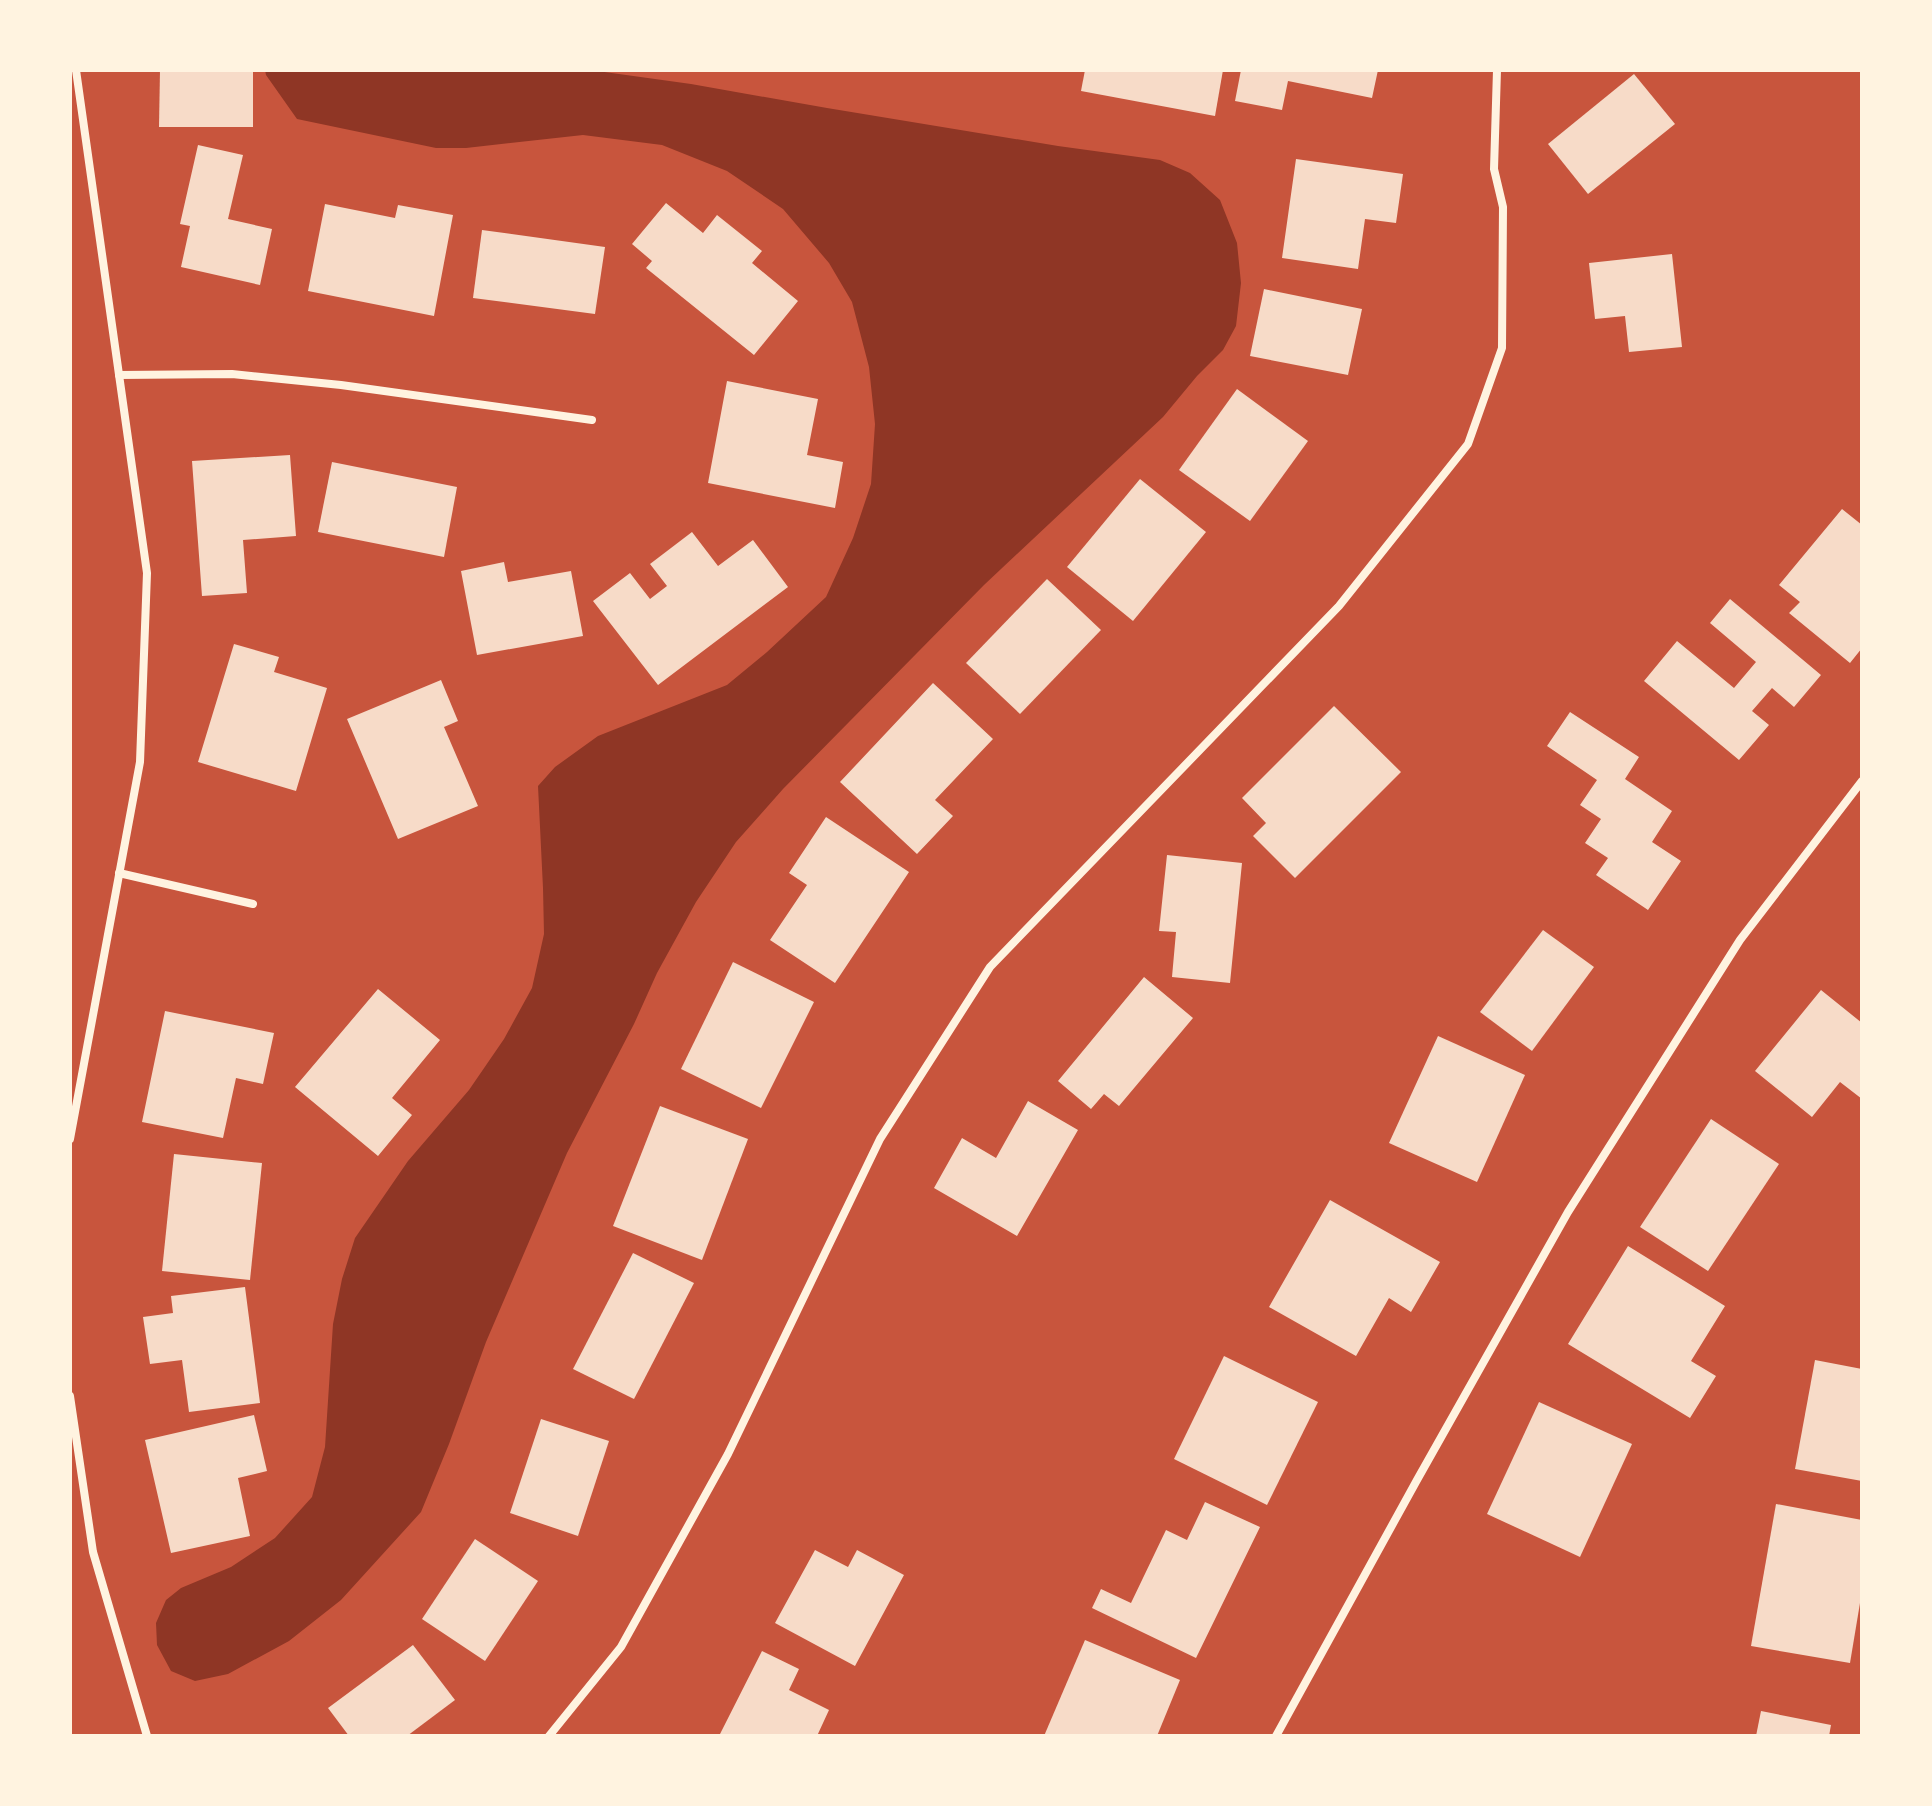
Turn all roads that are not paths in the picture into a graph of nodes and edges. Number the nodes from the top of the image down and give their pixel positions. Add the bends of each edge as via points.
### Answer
1 (76, 70) edge
2 (1497, 70) edge
3 (119, 375) junction
4 (592, 420) dead end
5 (1862, 781) edge
6 (119, 873) junction
7 (253, 904) dead end
8 (70, 1139) edge
9 (70, 1396) edge
10 (147, 1736) edge
11 (549, 1736) edge
12 (1276, 1736) edge

1 - 3 street
2 - 11 street via 1494,169 1503,207 1502,348 1468,444 1339,606 990,967 880,1139 728,1454 621,1647
3 - 4 street via 232,374
3 - 6 street via 147,573 140,762
5 - 12 street via 1740,940 1568,1212
6 - 7 street
6 - 8 street
9 - 10 street via 93,1552

